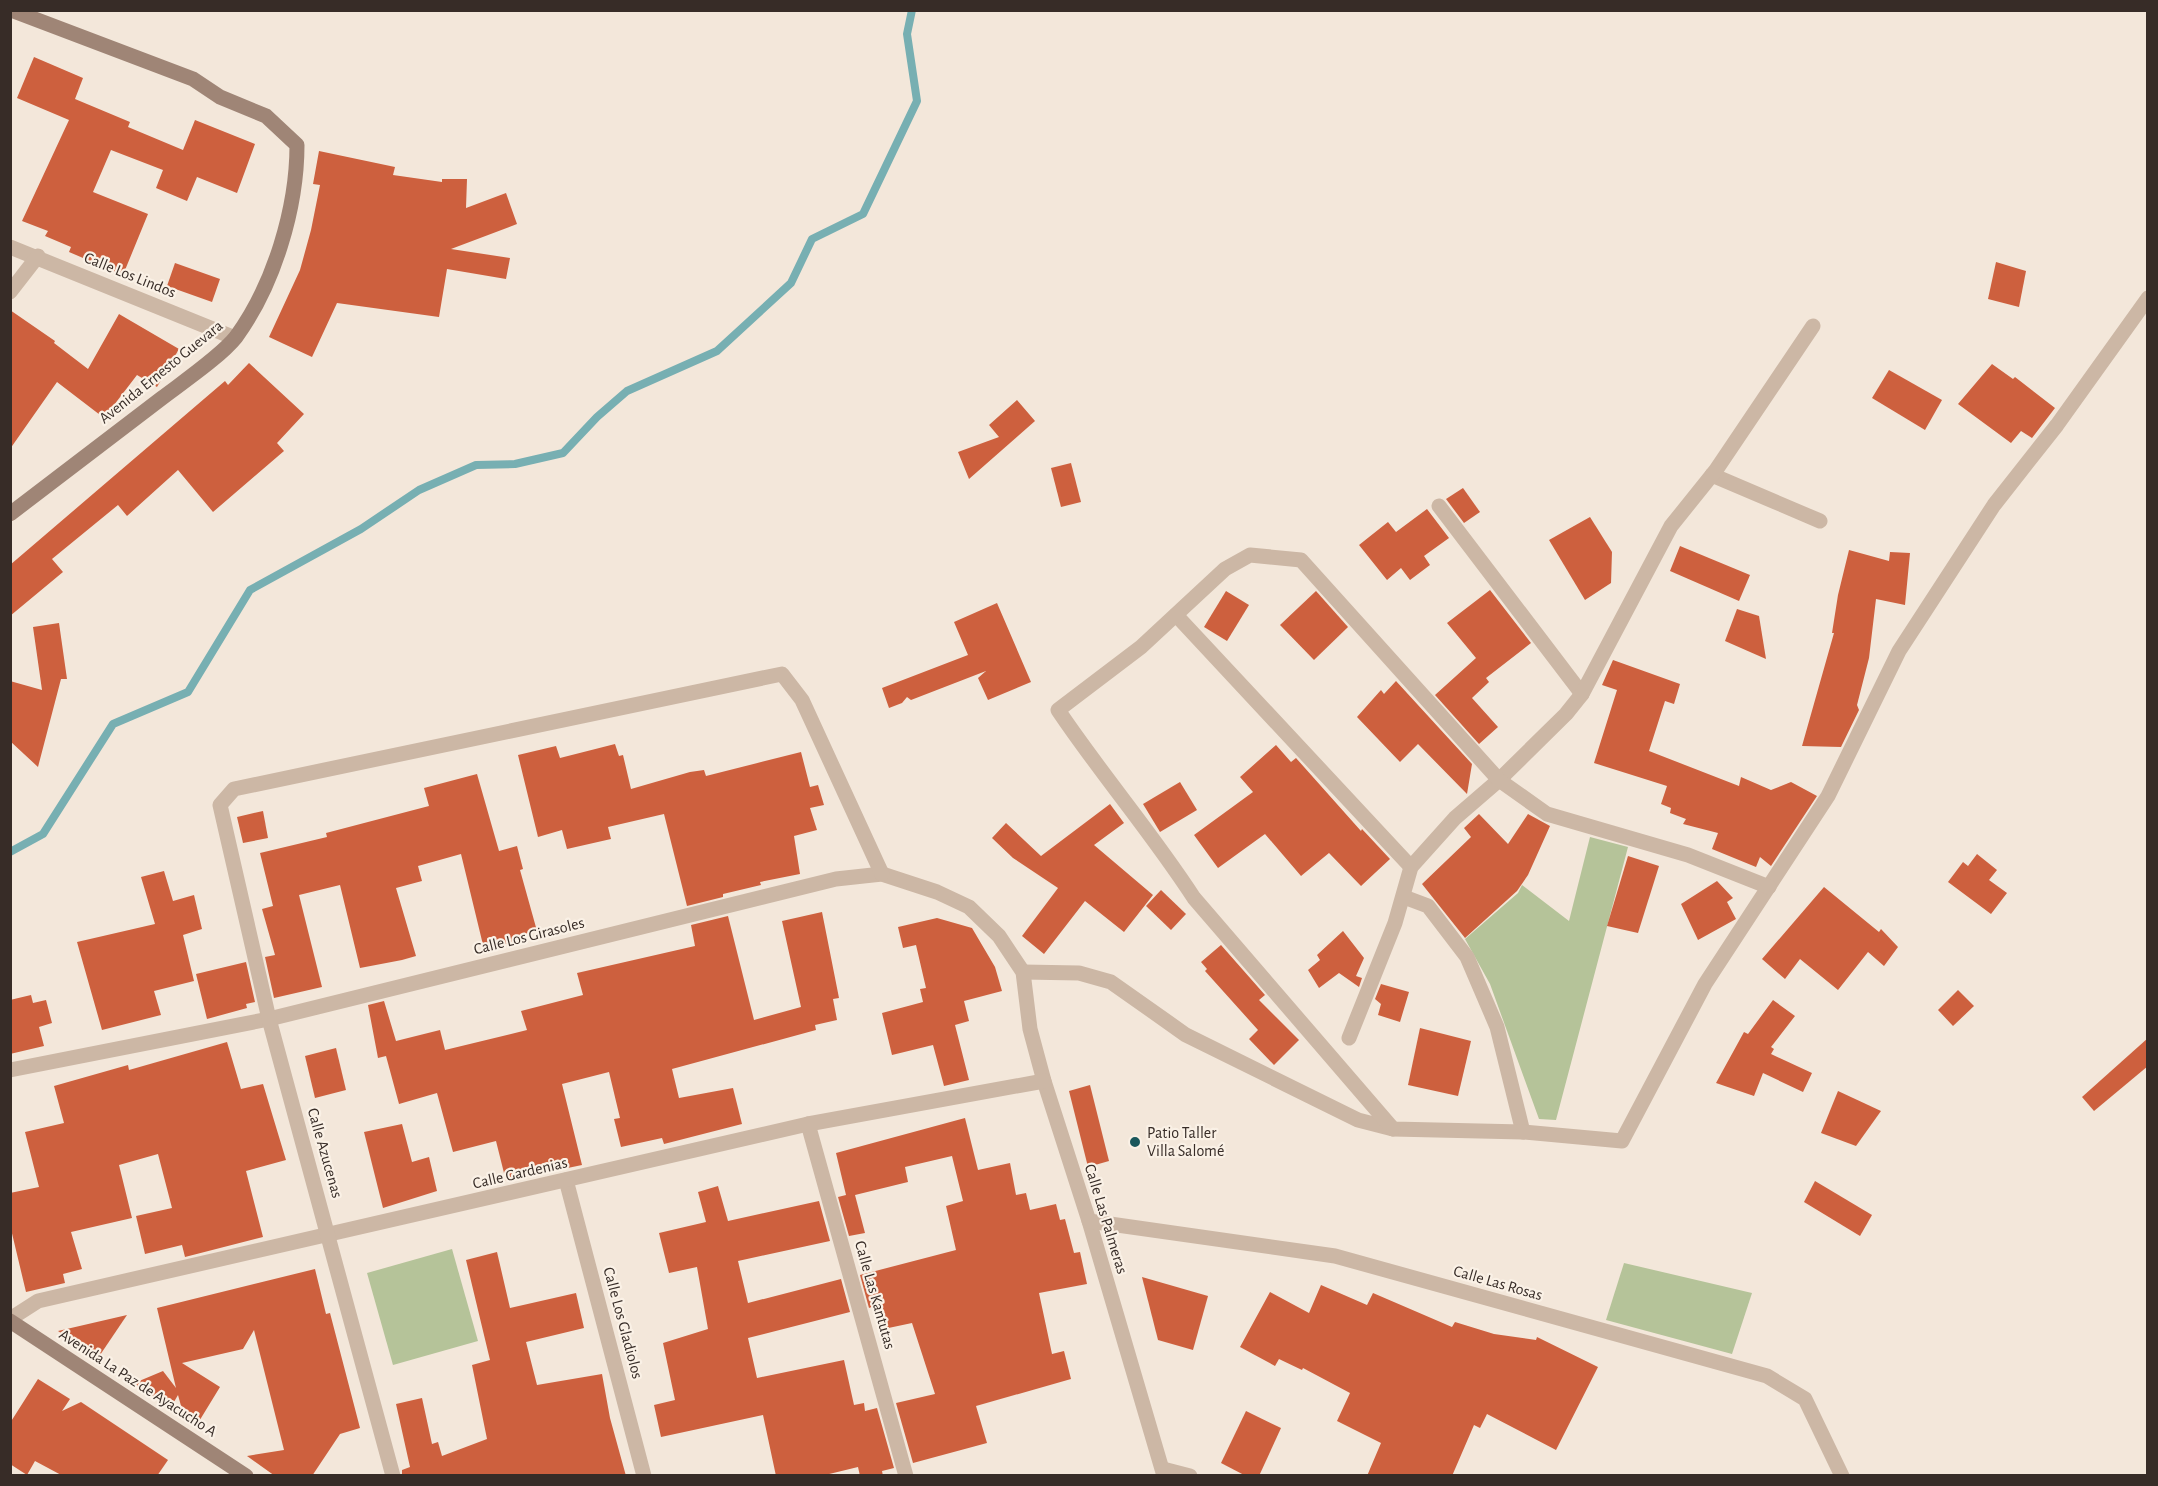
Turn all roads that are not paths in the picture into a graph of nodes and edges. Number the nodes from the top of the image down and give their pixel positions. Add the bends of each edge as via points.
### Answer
1 (11, 10) edge
2 (10, 247) edge
3 (38, 256) junction
4 (10, 292) edge
5 (2148, 298) edge
6 (1813, 326) dead end
7 (235, 338) junction
8 (1712, 475) junction
9 (1439, 506) dead end
10 (10, 514) edge
11 (1820, 521) dead end
12 (1176, 615) junction
13 (1582, 694) junction
14 (1499, 780) junction
15 (1411, 867) junction
16 (882, 874) junction
17 (1769, 887) junction
18 (1404, 897) junction
19 (1023, 972) junction
20 (269, 1019) junction
21 (1349, 1038) dead end
22 (10, 1070) edge
23 (1044, 1081) junction
24 (808, 1124) junction
25 (1393, 1129) junction
26 (1523, 1132) junction
27 (567, 1180) junction
28 (1089, 1221) junction
29 (330, 1235) junction
30 (10, 1320) edge
31 (1163, 1472) edge
32 (246, 1476) edge
33 (393, 1476) edge
34 (644, 1476) edge
35 (906, 1476) edge
36 (1190, 1476) edge
37 (1842, 1476) edge

1 - 7 main road, Avenida Ernesto Guevara via 193,79 220,97 266,116 297,145 297,178 277,256
2 - 3 street, Calle Los Lindos
3 - 4 street
3 - 7 street, Calle Los Lindos
5 - 17 street via 1994,505 1899,651 1828,796
6 - 8 street
7 - 10 main road, Avenida Ernesto Guevara
8 - 11 street
8 - 13 street via 1671,526
9 - 13 street
12 - 14 street via 1225,569 1250,555 1301,560
12 - 15 street
12 - 25 street via 1058,710 1194,898
13 - 14 street
14 - 15 street via 1455,818
14 - 17 street via 1547,814 1688,855
15 - 18 street
16 - 19 street, Calle Los Girasoles via 969,907 999,936
16 - 20 street, Calle Los Girasoles via 836,879
16 - 20 street, Calle Azucenas via 802,700 782,674 234,789 220,805
17 - 26 street via 1705,984 1622,1141
18 - 21 street
18 - 26 street via 1428,906 1467,957 1497,1027
19 - 23 street, Calle Las Palmeras via 1030,1029
19 - 25 street via 1079,973 1111,982 1186,1035 1359,1120
20 - 22 street, Calle Los Girasoles
20 - 29 street, Calle Azucenas
23 - 24 street, Calle Gardenias
23 - 28 street, Calle Las Palmeras
24 - 27 street, Calle Gardenias
24 - 35 street, Calle Las Kantutas
25 - 26 street
27 - 29 street, Calle Gardenias
27 - 34 street, Calle Los Gladiolos
28 - 31 street, Calle Las Palmeras
28 - 37 street, Calle Las Rosas via 1335,1256 1767,1376 1805,1399
29 - 30 street, Calle Gardenias via 38,1301
29 - 33 street, Calle Azucenas
30 - 32 main road, Avenida La Paz de Ayacucho A
31 - 36 street

